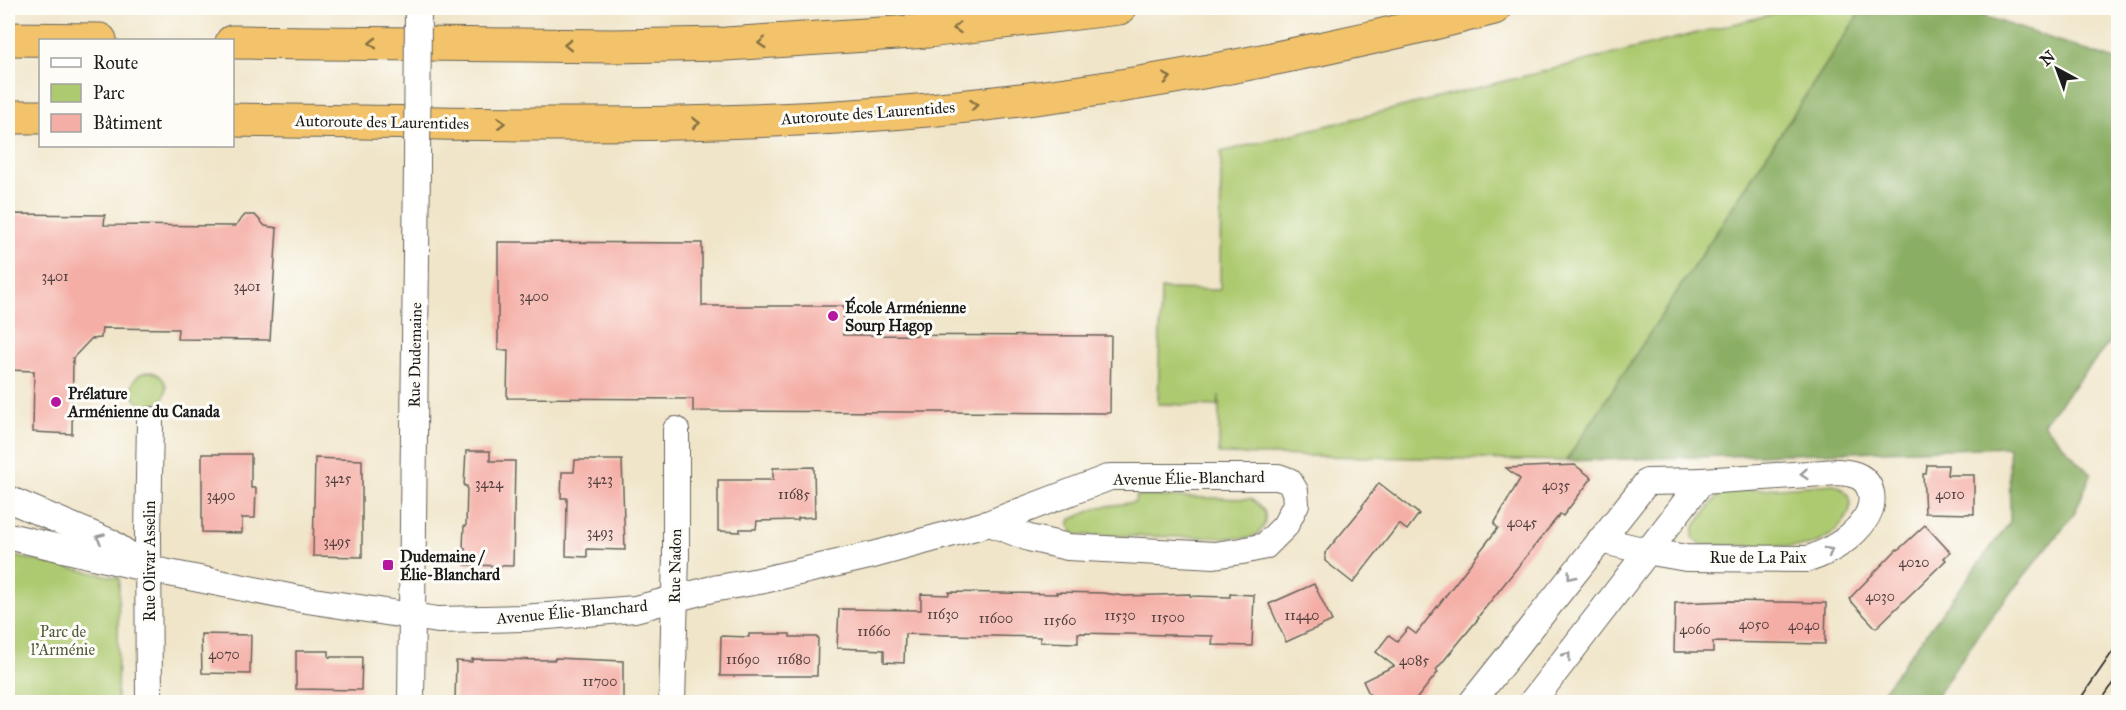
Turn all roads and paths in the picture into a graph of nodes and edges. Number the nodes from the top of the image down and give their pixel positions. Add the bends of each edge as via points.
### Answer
1 (418, 8) edge
2 (1119, 8) edge
3 (1494, 8) edge
4 (8, 39) edge
5 (39, 39) edge
6 (234, 42) edge
7 (8, 117) edge
8 (39, 117) edge
9 (234, 120) edge
10 (150, 420) dead end
11 (676, 430) dead end
12 (1702, 481) junction
13 (8, 499) edge
14 (990, 523) junction
15 (8, 536) edge
16 (1600, 540) junction
17 (1647, 551) junction
18 (149, 569) junction
19 (674, 600) junction
20 (412, 615) junction
21 (149, 702) edge
22 (411, 702) edge
23 (672, 702) edge
24 (1472, 702) edge
25 (1532, 702) edge

1 - 20 street, Rue Dudemaine, bridge
2 -> 6 highway via 928,31 726,44
9 -> 3 highway, Autoroute des Laurentides via 648,124 909,111 1041,98 1211,71 1338,46
4 - 5 highway
7 - 8 highway
10 - 18 street, Rue Olivar Asselin
11 - 19 street, Rue Nadon
12 - 16 street, Rue de La Paix via 1647,482
12 - 17 street
17 -> 12 street, Rue de La Paix via 1686,558 1807,559 1832,549 1861,525 1872,497 1869,486 1851,473
18 -> 13 street, Avenue Élie-Blanchard via 110,542
14 - 14 street, Avenue Élie-Blanchard via 1029,538 1068,546 1214,555 1265,546 1286,526 1296,504 1295,491 1289,481 1278,477 1110,477
14 - 19 street, Avenue Élie-Blanchard via 873,555
15 - 18 street, Avenue Élie-Blanchard
16 - 17 street, Rue de La Paix
16 -> 24 street, Rue de La Paix
25 -> 17 street
18 - 20 street, Avenue Élie-Blanchard via 294,598
18 - 21 street, Rue Olivar Asselin
19 - 20 street, Avenue Élie-Blanchard via 635,609 523,618 449,620
19 - 23 street, Rue Nadon
20 - 22 street, Rue Dudemaine

